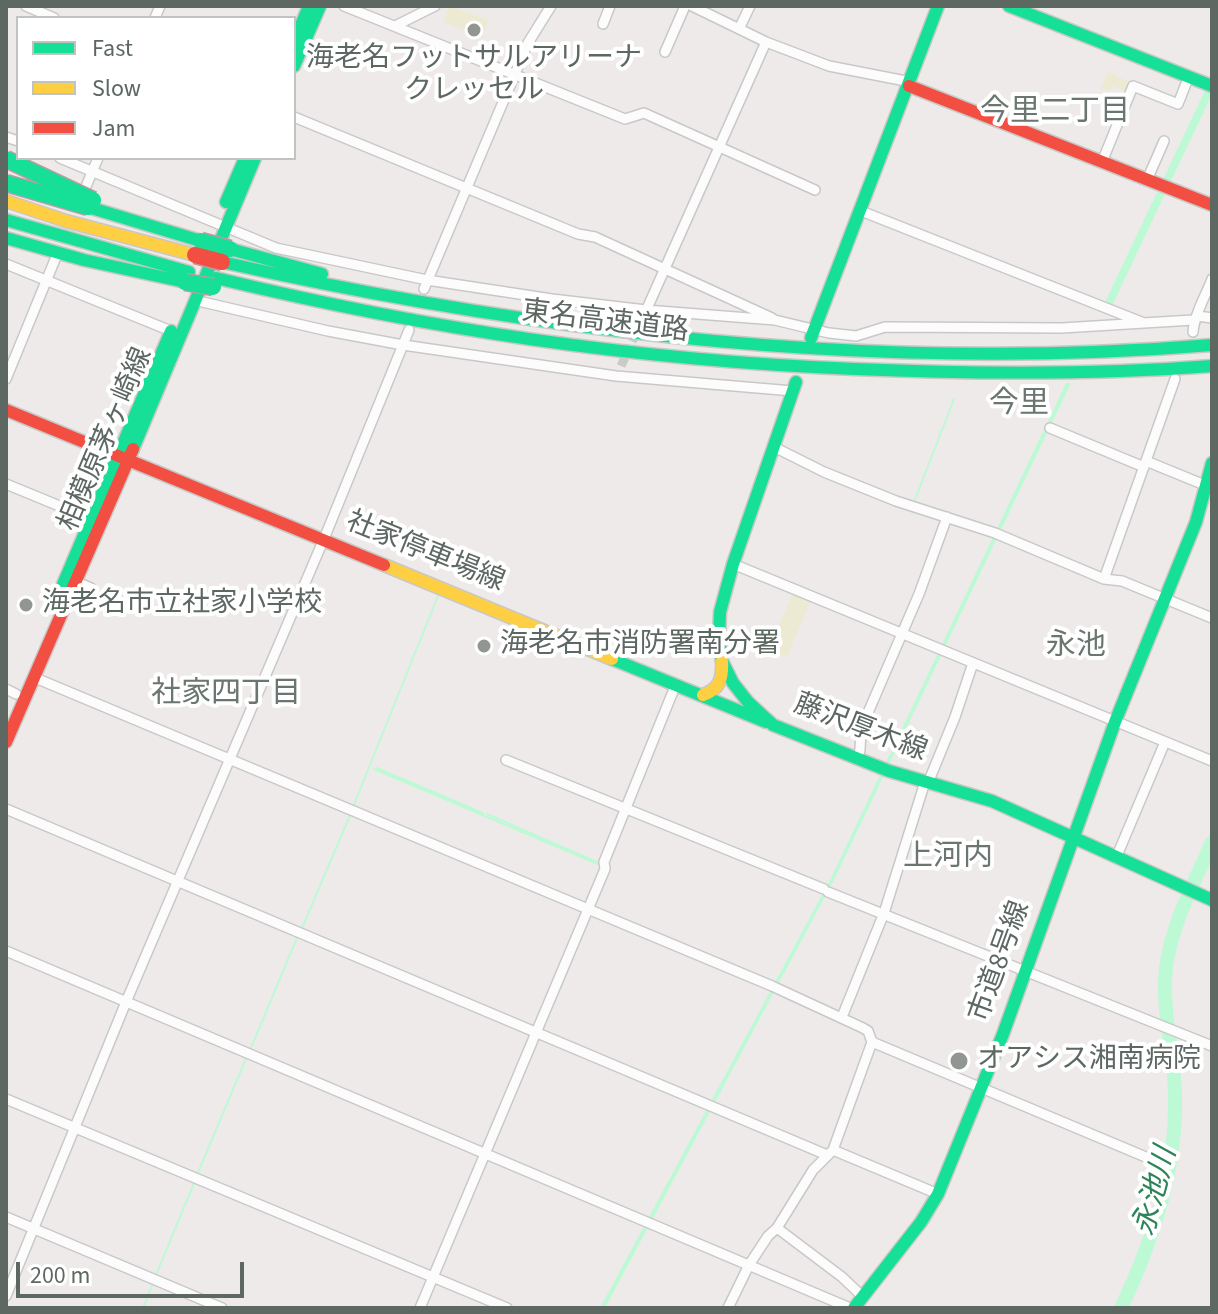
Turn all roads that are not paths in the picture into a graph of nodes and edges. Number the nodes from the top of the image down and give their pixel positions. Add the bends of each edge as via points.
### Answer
1 (26, 6) edge
2 (309, 6) edge
3 (320, 6) edge
4 (344, 6) edge
5 (435, 6) edge
6 (551, 6) edge
7 (610, 6) edge
8 (685, 6) edge
9 (692, 6) edge
10 (750, 6) edge
11 (938, 6) edge
12 (1009, 6) edge
13 (49, 16) edge
14 (602, 23) dead end
15 (395, 26) junction
16 (739, 29) junction
17 (296, 37) edge
18 (766, 42) junction
19 (665, 52) dead end
20 (296, 61) edge
21 (514, 74) junction
22 (1189, 76) junction
23 (910, 84) junction
24 (1210, 85) edge
25 (296, 118) edge
26 (1164, 141) dead end
27 (719, 147) junction
28 (6, 159) edge
29 (65, 160) edge
30 (97, 160) edge
31 (244, 160) edge
32 (254, 160) edge
33 (1102, 162) junction
34 (92, 171) junction
35 (6, 183) edge
36 (1158, 184) junction
37 (465, 187) junction
38 (815, 190) dead end
39 (6, 201) edge
40 (1212, 205) edge
41 (86, 206) junction
42 (861, 211) junction
43 (6, 220) edge
44 (222, 224) junction
45 (6, 238) edge
46 (200, 245) junction
47 (56, 257) dead end
48 (6, 264) edge
49 (664, 269) junction
50 (187, 277) junction
51 (1212, 279) edge
52 (47, 280) junction
53 (426, 284) junction
54 (194, 300) junction
55 (646, 310) junction
56 (1196, 318) junction
57 (1212, 318) edge
58 (775, 320) junction
59 (641, 322) tunnel mouth
60 (1147, 324) junction
61 (409, 330) dead end
62 (171, 331) junction
63 (1193, 332) dead end
64 (813, 339) junction
65 (403, 345) junction
66 (1212, 345) edge
67 (1212, 366) edge
68 (6, 379) edge
69 (1175, 379) dead end
70 (795, 386) joint
71 (6, 410) edge
72 (1050, 428) dead end
73 (774, 447) junction
74 (123, 458) junction
75 (1212, 463) edge
76 (1145, 464) junction
77 (6, 484) edge
78 (1210, 487) edge
79 (947, 517) junction
80 (91, 519) junction
81 (324, 540) junction
82 (733, 564) junction
83 (1104, 579) junction
84 (1165, 599) junction
85 (1212, 618) edge
86 (903, 633) junction
87 (722, 661) junction
88 (973, 663) junction
89 (33, 677) junction
90 (733, 683) junction
91 (676, 684) junction
92 (11, 692) edge
93 (703, 695) junction
94 (721, 703) junction
95 (6, 719) edge
96 (1115, 722) junction
97 (773, 725) junction
98 (6, 742) edge
99 (1165, 742) junction
100 (857, 759) junction
101 (231, 760) junction
102 (506, 760) dead end
103 (1212, 761) edge
104 (926, 782) junction
105 (627, 808) junction
106 (6, 809) edge
107 (1074, 837) junction
108 (1116, 858) junction
109 (179, 882) junction
110 (1199, 895) edge
111 (587, 908) junction
112 (884, 913) junction
113 (6, 951) edge
114 (1025, 971) junction
115 (126, 1002) junction
116 (842, 1017) junction
117 (536, 1030) junction
118 (872, 1042) junction
119 (1212, 1046) edge
120 (981, 1087) junction
121 (6, 1099) edge
122 (75, 1129) junction
123 (830, 1152) junction
124 (486, 1153) junction
125 (1160, 1163) dead end
126 (938, 1194) junction
127 (6, 1217) edge
128 (777, 1228) junction
129 (34, 1229) junction
130 (749, 1265) junction
131 (433, 1278) junction
132 (6, 1296) edge
133 (856, 1304) edge
134 (222, 1308) edge
135 (420, 1308) edge
136 (507, 1308) edge
137 (728, 1308) edge

1 - 13 street
2 - 17 main road
3 - 20 main road
4 - 15 street
5 - 15 street
6 - 21 street
7 - 14 street
8 - 19 street
9 - 16 street
10 - 16 street
11 - 23 main road
12 - 22 main road
15 - 21 street
16 - 18 street
18 - 23 street via 829,66
18 - 27 street
21 - 27 street via 625,119 641,112
21 - 37 street
22 - 24 main road
22 - 33 street via 1178,104 1133,86
23 - 33 main road
23 - 42 main road
25 - 37 street
26 - 36 street
27 - 38 street
27 - 49 street
28 - 41 main road, bridge
29 - 34 street
30 - 34 street
31 - 44 main road, 相模原茅ヶ崎線
32 - 44 main road, 相模原茅ヶ崎線
33 - 36 main road
34 - 41 street
34 - 44 street
35 - 41 main road, bridge
36 - 40 main road
37 - 49 street
37 - 53 street
39 - 46 main road, 東名高速道路 via 66,221
41 - 46 main road
42 - 60 street
42 - 64 main road
43 - 50 main road, 東名高速道路
44 - 53 street via 290,252
44 - 54 main road, 相模原茅ヶ崎線
44 - 62 main road, 相模原茅ヶ崎線
45 - 50 main road via 84,260
46 - 64 main road, 東名高速道路, bridge via 346,290 511,318 647,336
47 - 52 street
48 - 52 street
49 - 55 street
49 - 58 street
50 - 67 main road, 東名高速道路 via 460,331 708,362 940,374
51 - 56 street
52 - 62 street
52 - 68 street
53 - 55 street
54 - 65 street
54 - 74 main road, 相模原茅ヶ崎線
55 - 58 street
55 - 59 street
56 - 57 street
56 - 60 street
56 - 63 street
58 - 64 street
60 - 64 street via 885,327 856,336
61 - 65 street
62 - 74 main road, 相模原茅ヶ崎線
64 - 66 main road, 東名高速道路 via 866,352
65 - 70 street
65 - 81 street
69 - 76 street
70 - 73 main road, 藤沢厚木線
71 - 74 main road, 社家停車場線
72 - 76 street
73 - 79 street via 824,472
73 - 82 main road, 藤沢厚木線
74 - 80 main road, 相模原茅ヶ崎線
74 - 81 main road, 社家停車場線
74 - 89 main road, 相模原茅ヶ崎線 via 83,585
75 - 78 main road, 市道8号線
76 - 78 street
76 - 83 street
77 - 80 street
78 - 84 main road, 市道8号線
79 - 83 street
79 - 86 street
80 - 92 main road, 相模原茅ヶ崎線
81 - 91 main road, 社家停車場線
81 - 101 street
82 - 86 street
82 - 87 main road, 藤沢厚木線 via 720,612
83 - 84 street
84 - 85 street
84 - 96 main road, 市道8号線
86 - 88 street
86 - 100 street via 861,729
87 - 90 main road, 藤沢厚木線
87 - 93 main road via 720,684
88 - 96 street
88 - 104 street
89 - 98 main road, 相模原茅ヶ崎線
89 - 101 street
90 - 94 main road via 732,697
90 - 97 main road, 藤沢厚木線
91 - 93 main road, 社家停車場線
91 - 105 street
92 - 95 main road, 相模原茅ヶ崎線
93 - 94 main road, 社家停車場線
94 - 97 main road, 社家停車場線
96 - 99 street
96 - 107 main road, 市道8号線
97 - 100 main road, 藤沢厚木線
99 - 103 street
99 - 108 street
100 - 104 main road, 藤沢厚木線
101 - 109 street
101 - 111 street
102 - 105 street
104 - 107 main road, 藤沢厚木線 via 992,801
104 - 112 street
105 - 111 street
105 - 112 street
106 - 109 street
107 - 108 main road, 藤沢厚木線
107 - 114 main road, 市道8号線
108 - 110 main road, 藤沢厚木線
109 - 115 street
109 - 117 street
111 - 116 street
111 - 117 street
112 - 114 street
112 - 116 street
113 - 115 street
114 - 119 street
114 - 120 main road, 市道8号線
115 - 122 street
115 - 124 street
116 - 118 street via 868,1031
117 - 123 street
117 - 124 street
118 - 120 street
118 - 123 street
120 - 125 street
120 - 126 main road, 市道8号線
121 - 122 street
122 - 129 street
122 - 131 street
123 - 126 street
123 - 128 street
124 - 130 street
124 - 131 street
126 - 133 main road, 市道8号線
127 - 129 street
128 - 130 street
128 - 133 street via 842,1277
129 - 132 street
129 - 134 street
130 - 133 street
130 - 137 street
131 - 135 street
131 - 136 street

